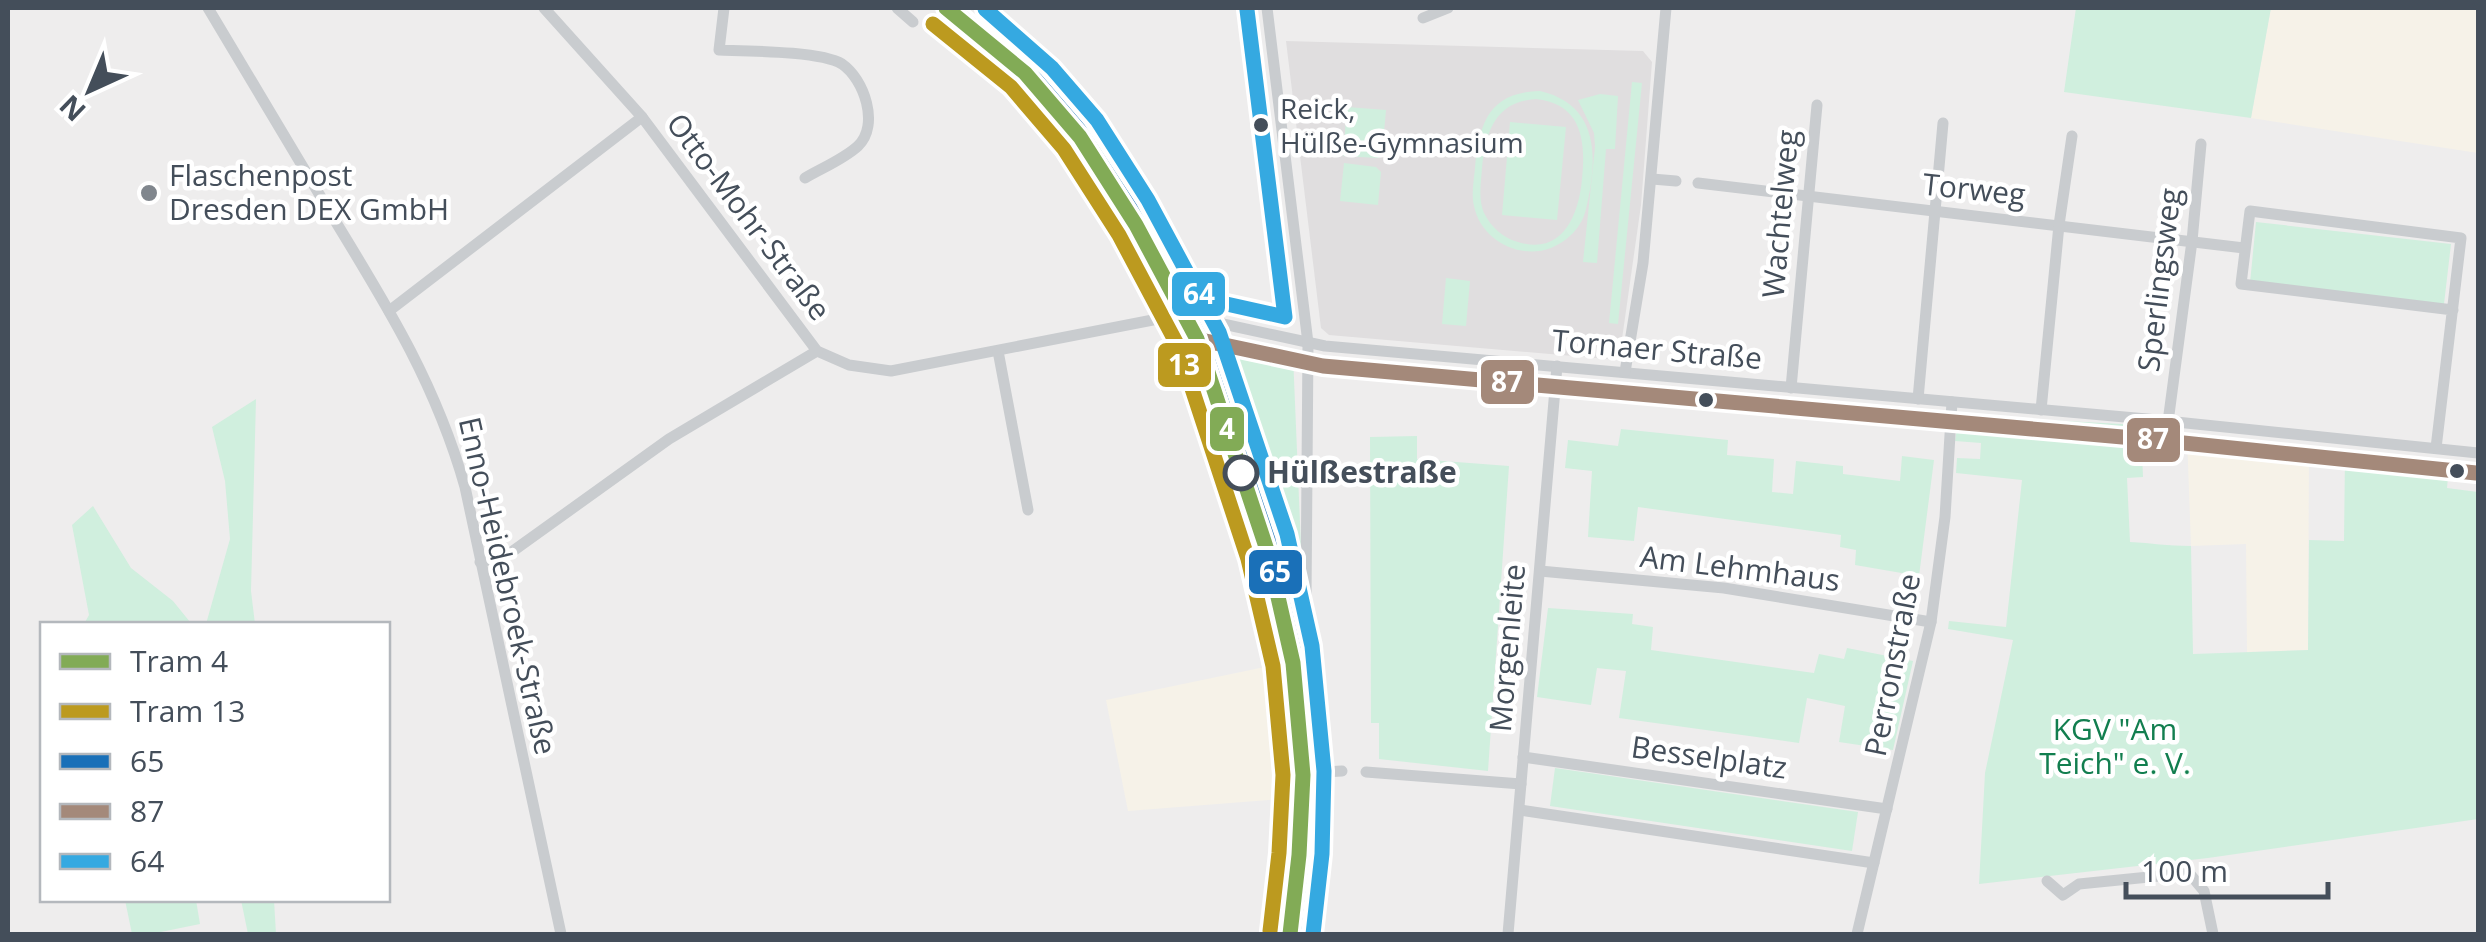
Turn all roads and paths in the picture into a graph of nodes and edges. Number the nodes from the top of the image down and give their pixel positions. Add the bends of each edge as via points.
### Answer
1 (208, 8) edge
2 (544, 8) edge
3 (724, 8) edge
4 (897, 8) edge
5 (1267, 8) edge
6 (1448, 8) edge
7 (1666, 8) edge
8 (959, 10) edge
9 (1423, 18) dead end
10 (913, 22) dead end
11 (1816, 105) dead end
12 (642, 117) junction
13 (1943, 123) dead end
14 (2072, 136) dead end
15 (2201, 144) dead end
16 (806, 178) dead end
17 (1652, 180) junction
18 (1676, 181) dead end
19 (1698, 183) dead end
20 (1807, 196) junction
21 (1934, 212) junction
22 (2059, 225) junction
23 (2192, 241) junction
24 (2244, 248) junction
25 (2453, 310) junction
26 (389, 312) junction
27 (1191, 317) junction
28 (1308, 342) junction
29 (817, 351) junction
30 (998, 352) junction
31 (1557, 366) junction
32 (1625, 372) junction
33 (1791, 388) junction
34 (1918, 399) junction
35 (1952, 402) junction
36 (2041, 410) junction
37 (2168, 422) junction
38 (2436, 448) junction
39 (2478, 453) edge
40 (1028, 510) dead end
41 (480, 562) junction
42 (1540, 572) junction
43 (1306, 598) junction
44 (1285, 607) junction
45 (1932, 622) junction
46 (1296, 672) junction
47 (1524, 757) junction
48 (1305, 772) junction
49 (1342, 772) dead end
50 (1366, 772) dead end
51 (1521, 784) junction
52 (1520, 810) junction
53 (1888, 810) junction
54 (1874, 864) junction
55 (2047, 880) dead end
56 (560, 934) edge
57 (1293, 934) edge
58 (1508, 934) edge
59 (1857, 934) edge
60 (2213, 934) edge

1 - 26 street, Enno-Heidebroek-Straße
2 - 12 street, Otto-Mohr-Straße
3 - 16 street via 719,50 842,64 865,94 868,128 860,144
4 - 10 street
5 - 28 street
6 - 9 street
7 - 17 street
8 - 27 street via 1078,128
11 - 20 street, Wachtelweg
12 - 26 street
12 - 29 street, Otto-Mohr-Straße
13 - 21 street
14 - 22 street
15 - 23 street, Sperlingsweg
17 - 18 street
17 - 32 street
19 - 20 street, Torweg
20 - 21 street, Torweg
20 - 33 street, Wachtelweg
21 - 22 street, Torweg
21 - 34 street
22 - 23 street, Torweg
22 - 36 street
23 - 24 street, Torweg
23 - 37 street, Sperlingsweg
24 - 25 street via 2241,284
24 - 25 street via 2250,211 2461,238
25 - 38 street
26 - 41 street, Enno-Heidebroek-Straße via 450,434
27 - 28 street, Tornaer Straße
27 - 30 street, Otto-Mohr-Straße
27 - 44 street
28 - 31 street, Tornaer Straße
28 - 43 street
29 - 30 street, Otto-Mohr-Straße via 849,365 891,371
29 - 41 street via 669,438 506,556
30 - 40 street
31 - 32 street, Tornaer Straße
31 - 42 street, Morgenleite
32 - 33 street, Tornaer Straße
33 - 34 street, Tornaer Straße
34 - 35 street, Tornaer Straße
35 - 36 street, Tornaer Straße
35 - 45 street, Perronstraße
36 - 37 street, Tornaer Straße
37 - 38 street, Tornaer Straße
38 - 39 street, Tornaer Straße
41 - 56 street, Enno-Heidebroek-Straße
42 - 45 street, Am Lehmhaus via 1724,588
42 - 47 street, Morgenleite
43 - 44 street
43 - 46 street
44 - 46 street
45 - 53 street, Perronstraße
46 - 48 street
47 - 51 street, Morgenleite
47 - 53 street, Besselplatz
48 - 49 street
48 - 57 street
50 - 51 street
51 - 52 street, Morgenleite
52 - 54 street
52 - 58 street, Morgenleite
53 - 54 street, Perronstraße
54 - 59 street, Perronstraße
55 - 60 street via 2062,895 2079,884 2189,873 2204,890

